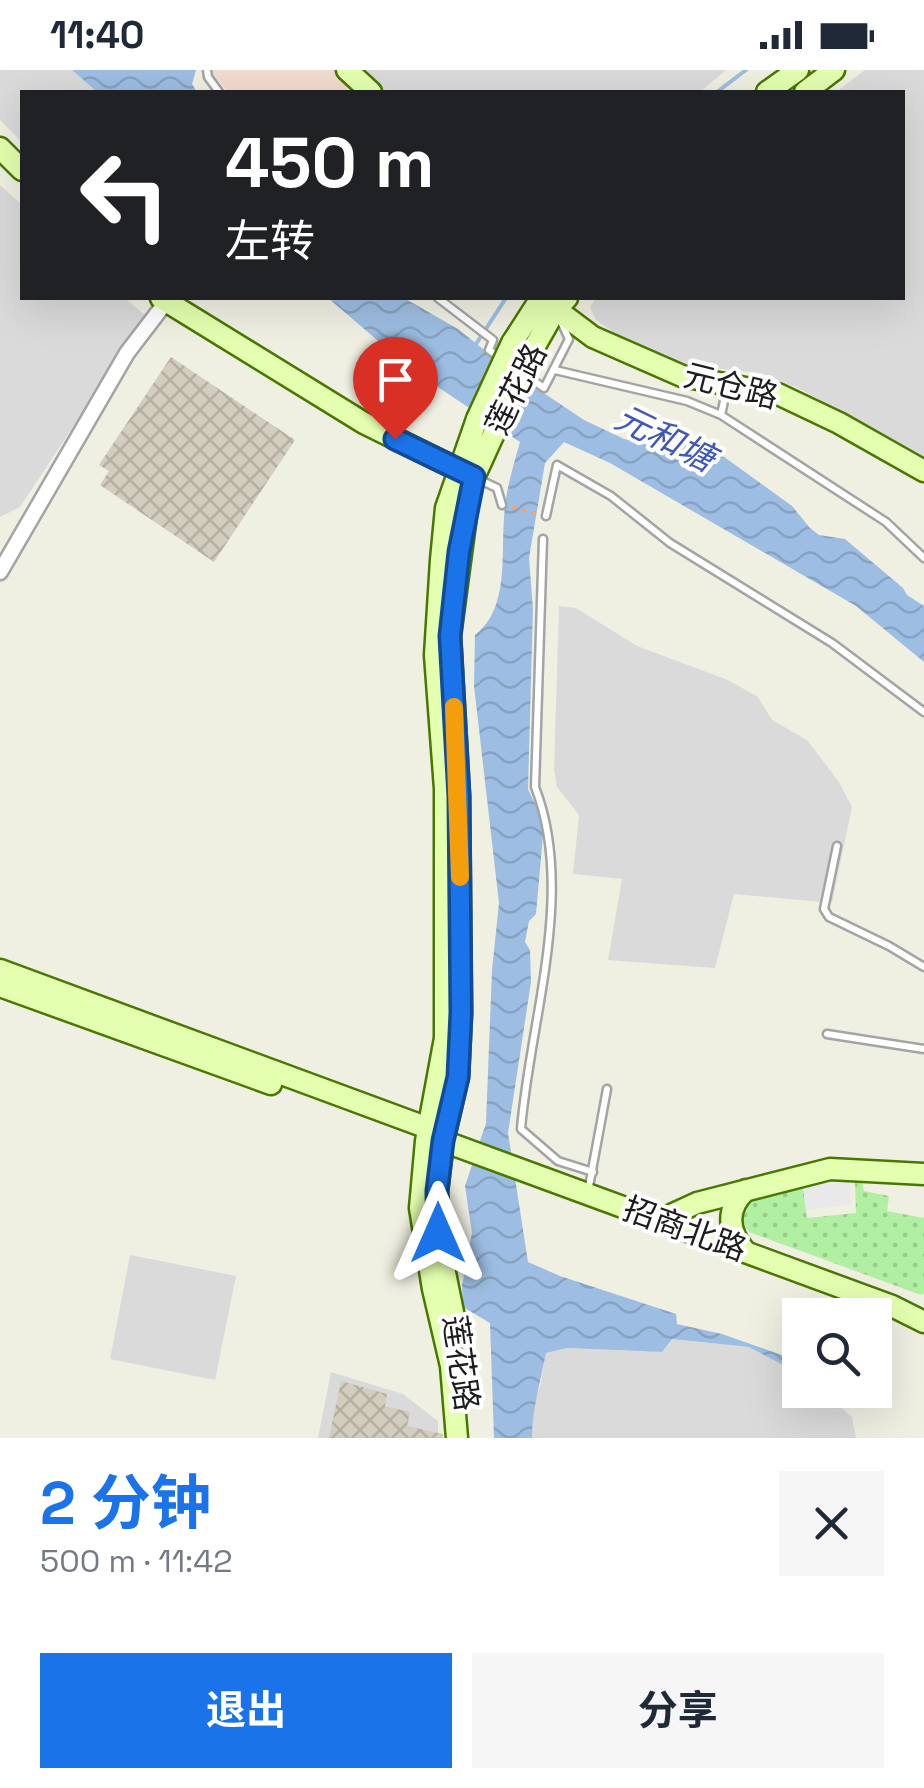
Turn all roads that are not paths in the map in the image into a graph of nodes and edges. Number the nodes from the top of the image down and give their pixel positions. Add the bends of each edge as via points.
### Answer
1 (347, 70) edge
2 (798, 70) edge
3 (834, 70) edge
4 (368, 90) edge
5 (770, 90) edge
6 (808, 90) edge
7 (0, 148) edge
8 (20, 168) edge
9 (164, 300) edge
10 (441, 300) edge
11 (552, 300) edge
12 (503, 342) junction
13 (555, 370) junction
14 (728, 384) junction
15 (720, 415) junction
16 (924, 472) edge
17 (466, 474) junction
18 (502, 504) road end
19 (546, 516) road end
20 (542, 539) dead end
21 (924, 558) edge
22 (0, 572) edge
23 (924, 712) edge
24 (837, 846) dead end
25 (924, 967) edge
26 (0, 970) edge
27 (0, 986) edge
28 (827, 1034) dead end
29 (924, 1049) edge
30 (607, 1089) dead end
31 (440, 1139) junction
32 (594, 1172) junction
33 (924, 1174) edge
34 (746, 1190) junction
35 (588, 1193) junction
36 (660, 1220) junction
37 (745, 1251) junction
38 (924, 1322) edge
39 (457, 1438) edge
40 (471, 1438) edge

1 - 4 street
2 - 5 street
3 - 6 street
7 - 8 street
9 - 17 street via 364,423
9 - 22 street
10 - 12 lane
11 - 12 street, 莲花路
11 - 13 lane via 568,339
11 - 14 street, 元仓路 via 593,338 682,376
11 - 17 street, 莲花路, bridge via 496,429
12 - 13 lane via 489,350 544,388
12 - 17 street, 莲花路, bridge
13 - 15 lane
14 - 15 lane
14 - 16 street, 元仓路 via 778,394
15 - 21 lane via 886,522
17 - 18 lane via 497,488
17 - 31 street, 莲花路 via 450,636 461,1013 458,1077
19 - 23 lane via 556,464 832,643
20 - 32 lane via 535,787 548,820 551,896 521,1129 558,1161
24 - 25 lane via 828,917
26 - 31 street, 招商北路
27 - 31 street, 招商北路
28 - 29 lane
30 - 32 lane
31 - 35 street, 招商北路
31 - 39 street, 莲花路 via 420,1208 451,1366
31 - 40 street, 莲花路 via 438,1233 464,1362
32 - 35 lane
33 - 34 street via 830,1170
34 - 36 street
34 - 37 street via 730,1222
35 - 36 street, 招商北路
36 - 37 street, 招商北路
37 - 38 street, 招商北路

